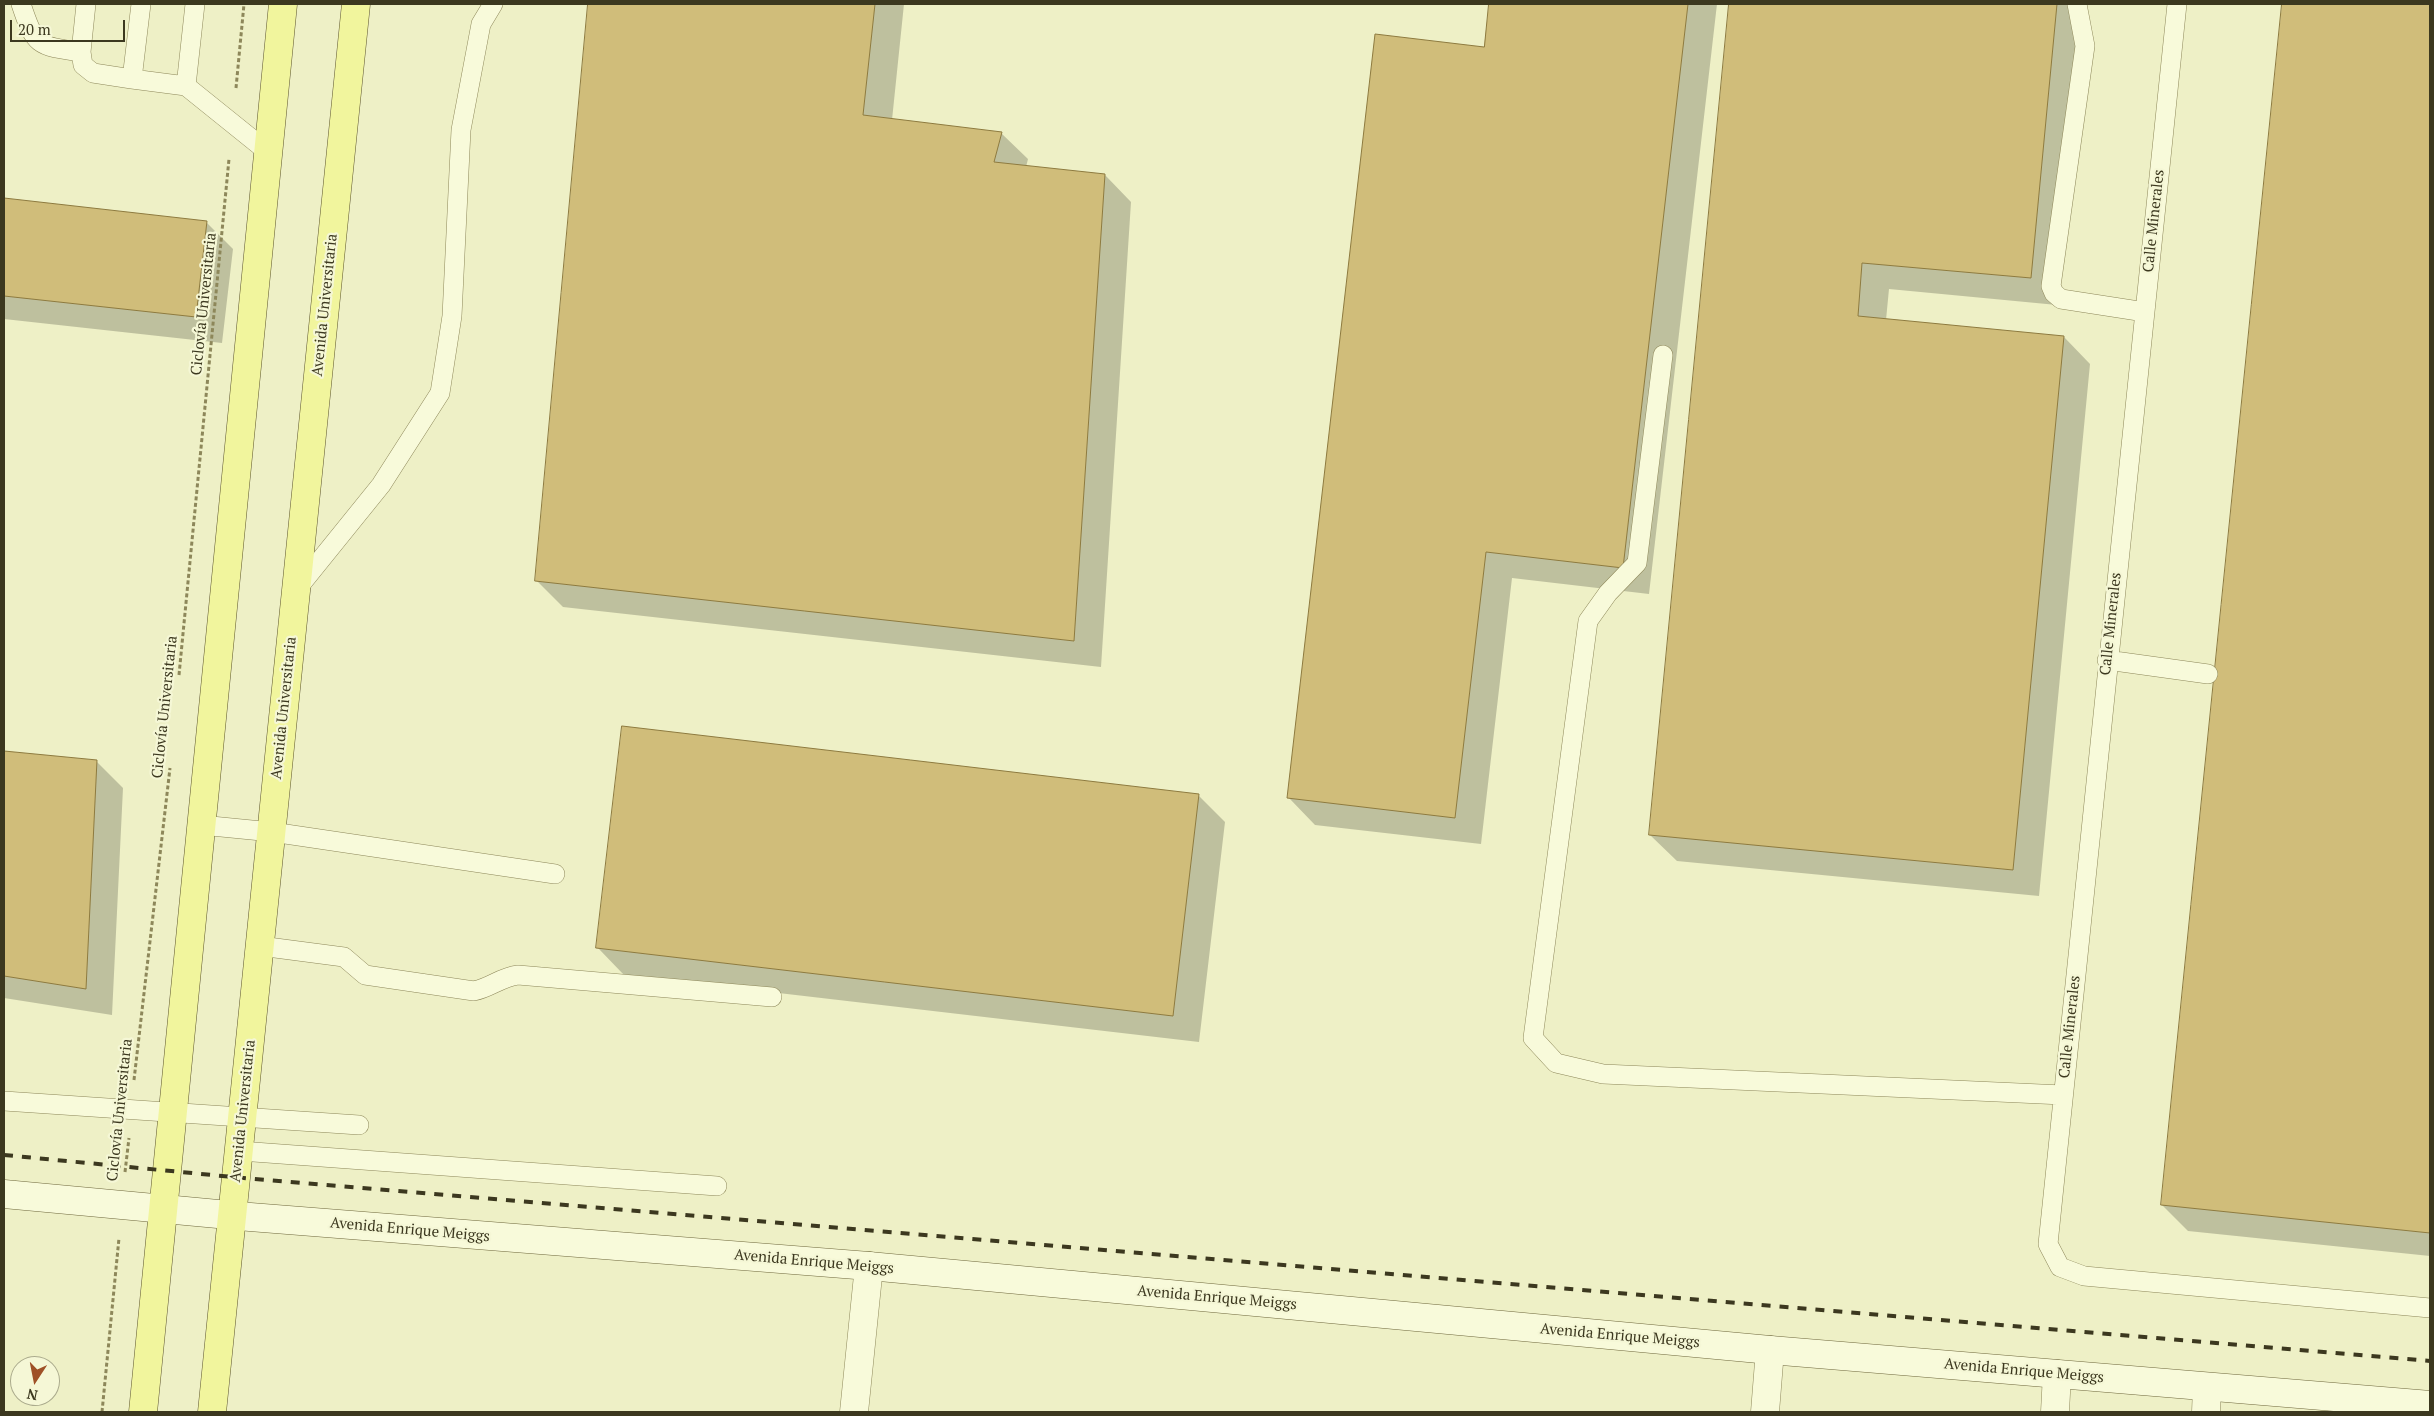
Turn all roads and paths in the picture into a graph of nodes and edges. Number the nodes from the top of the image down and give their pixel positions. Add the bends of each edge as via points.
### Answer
1 (21, 4) edge
2 (86, 4) edge
3 (141, 4) edge
4 (195, 4) edge
5 (244, 4) edge
6 (283, 4) edge
7 (356, 4) edge
8 (493, 4) edge
9 (2077, 4) edge
10 (2177, 4) edge
11 (81, 52) junction
12 (132, 78) junction
13 (186, 86) junction
14 (233, 124) junction
15 (268, 152) junction
16 (2145, 312) junction
17 (1663, 355) dead end
18 (296, 590) junction
19 (2107, 660) junction
20 (2208, 674) dead end
21 (179, 678) dead end
22 (170, 767) dead end
23 (201, 825) junction
24 (272, 832) junction
25 (555, 874) dead end
26 (260, 946) junction
27 (772, 997) dead end
28 (2063, 1095) junction
29 (4, 1100) edge
30 (132, 1110) junction
31 (172, 1113) junction
32 (242, 1118) junction
33 (359, 1125) dead end
34 (240, 1151) junction
35 (717, 1186) dead end
36 (4, 1194) edge
37 (122, 1204) junction
38 (162, 1208) junction
39 (232, 1215) junction
40 (869, 1266) junction
41 (2430, 1308) edge
42 (1770, 1350) junction
43 (2057, 1374) junction
44 (2207, 1400) edge
45 (2430, 1405) edge
46 (102, 1412) edge
47 (143, 1412) edge
48 (212, 1412) edge
49 (854, 1412) edge
50 (1765, 1412) edge
51 (2055, 1412) edge

1 - 11 lane via 37,42 50,48
2 - 11 lane
3 - 12 lane
4 - 13 lane
5 - 14 path, Ciclovía Universitaria
6 - 15 main road
7 - 18 main road, Avenida Universitaria
8 - 18 lane via 481,24 461,130 452,316 440,393 381,485
9 - 16 lane via 2085,46 2051,286 2061,298
10 - 16 lane, Calle Minerales
11 - 12 lane via 84,65 93,73
12 - 13 lane
13 - 14 lane
14 - 15 lane
14 - 21 path, Ciclovía Universitaria
15 - 23 main road
16 - 19 lane, Calle Minerales
17 - 28 lane via 1637,563 1608,593 1588,621 1532,1038 1556,1063 1604,1074
18 - 24 main road, Avenida Universitaria
19 - 20 lane
19 - 28 lane, Calle Minerales
22 - 30 path, Ciclovía Universitaria
23 - 24 lane
23 - 31 main road
24 - 25 lane
24 - 26 main road, Avenida Universitaria
26 - 27 lane via 344,957 366,975 474,991 507,976 518,975
26 - 32 main road, Avenida Universitaria
28 - 41 lane, Calle Minerales via 2048,1244 2060,1267 2084,1276
29 - 30 lane
30 - 31 lane
30 - 37 path, Ciclovía Universitaria
31 - 32 lane
31 - 38 main road
32 - 33 lane
32 - 34 main road, Avenida Universitaria
34 - 35 lane
34 - 39 main road, Avenida Universitaria
36 - 37 street, Avenida Enrique Meiggs
37 - 38 street, Avenida Enrique Meiggs
37 - 46 path, Ciclovía Universitaria
38 - 39 street, Avenida Enrique Meiggs
38 - 47 main road
39 - 40 street, Avenida Enrique Meiggs
39 - 48 main road, Avenida Universitaria
40 - 42 street, Avenida Enrique Meiggs
40 - 49 street
42 - 43 street, Avenida Enrique Meiggs
42 - 50 street
43 - 44 street, Avenida Enrique Meiggs
43 - 51 street
44 - 45 street, Avenida Enrique Meiggs

